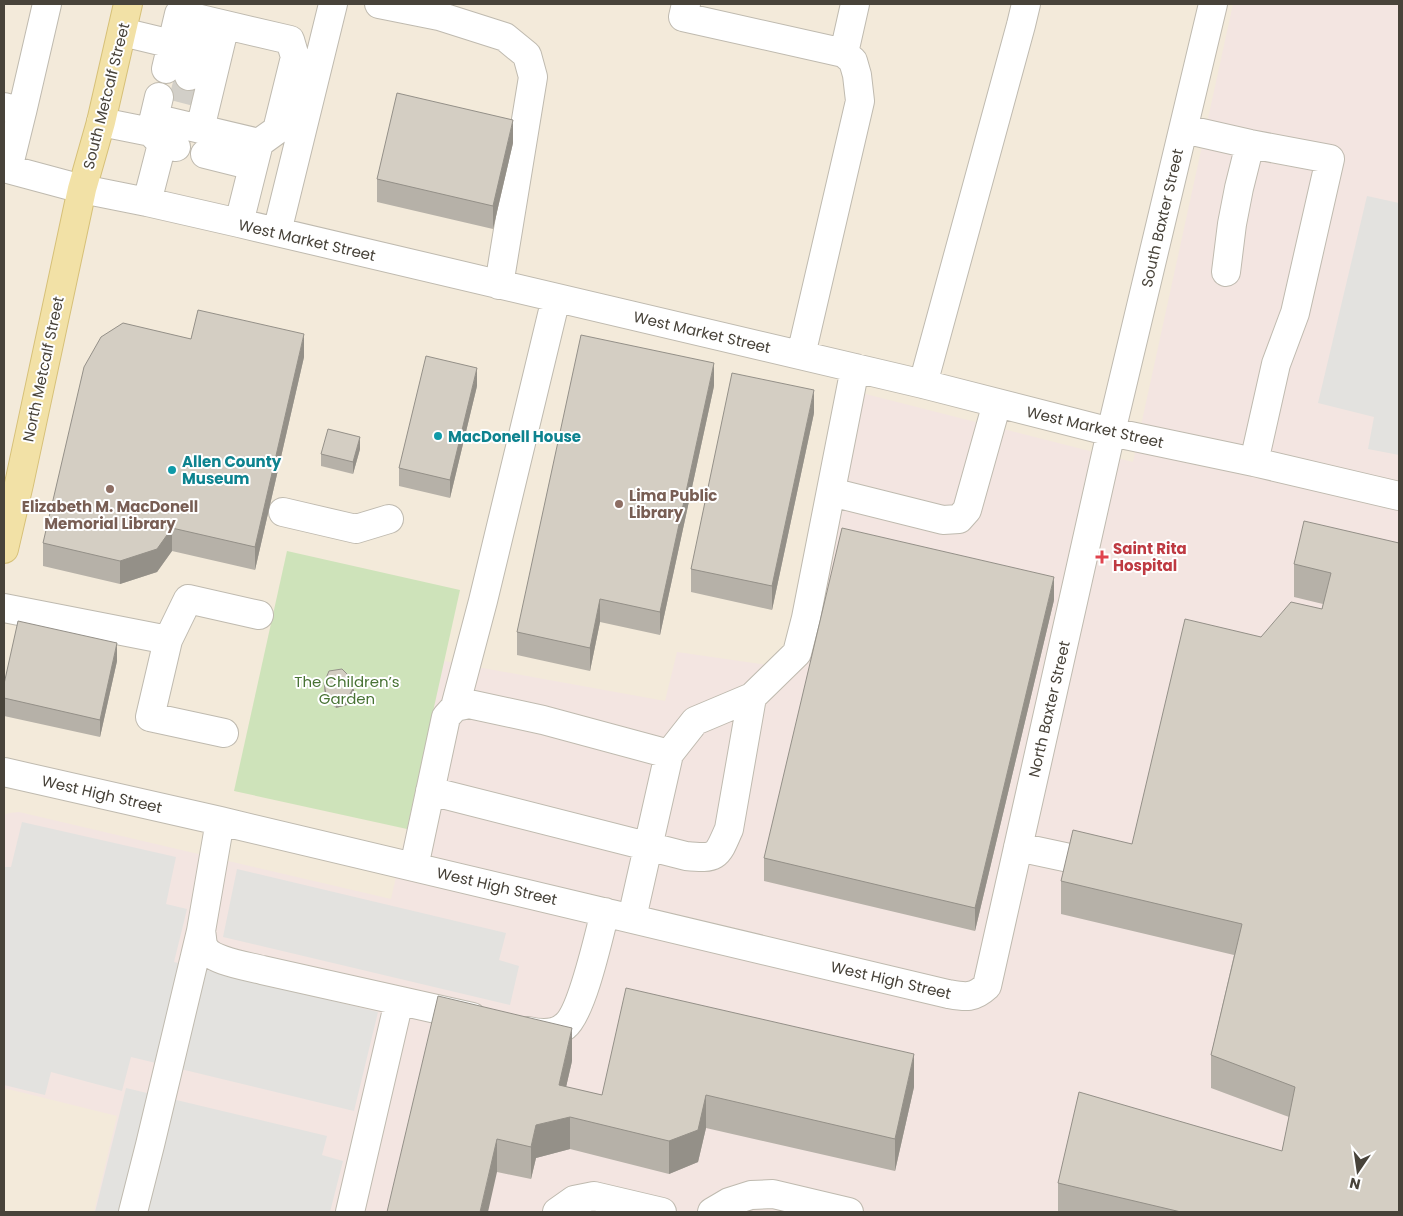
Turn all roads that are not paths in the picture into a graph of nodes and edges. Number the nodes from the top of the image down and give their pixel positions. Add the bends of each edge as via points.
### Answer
1 (47, 4) edge
2 (128, 4) edge
3 (334, 4) edge
4 (379, 4) edge
5 (686, 4) edge
6 (855, 4) edge
7 (1026, 4) edge
8 (1213, 4) edge
9 (214, 22) junction
10 (122, 32) junction
11 (844, 53) junction
12 (175, 63) junction
13 (13, 110) edge
14 (101, 122) junction
15 (174, 127) junction
16 (1184, 129) junction
17 (1250, 144) junction
18 (256, 154) junction
19 (6, 169) edge
20 (82, 189) junction
21 (147, 202) junction
22 (239, 223) junction
23 (276, 232) junction
24 (1226, 272) dead end
25 (499, 285) junction
26 (556, 298) junction
27 (801, 355) junction
28 (855, 368) junction
29 (923, 384) junction
30 (997, 403) junction
31 (1111, 432) junction
32 (1254, 462) junction
33 (11, 482) edge
34 (831, 492) junction
35 (1399, 496) edge
36 (284, 512) dead end
37 (389, 519) dead end
38 (4, 549) edge
39 (4, 608) edge
40 (259, 615) dead end
41 (168, 640) junction
42 (752, 697) junction
43 (455, 707) junction
44 (224, 733) dead end
45 (669, 754) junction
46 (4, 772) edge
47 (430, 790) junction
48 (220, 821) junction
49 (648, 846) junction
50 (1018, 847) junction
51 (1108, 866) edge
52 (414, 867) junction
53 (605, 912) junction
54 (632, 918) junction
55 (201, 931) junction
56 (987, 986) joint
57 (399, 1001) junction
58 (133, 1212) edge
59 (350, 1212) edge
60 (557, 1212) edge
61 (662, 1212) edge
62 (712, 1212) edge
63 (849, 1212) edge

1 - 13 street
2 - 10 main road, South Metcalf Street
3 - 23 street
4 - 25 street via 439,16 505,37 527,55 533,77
5 - 11 street via 683,17
6 - 11 street
7 - 29 street
8 - 16 street, South Baxter Street
9 - 12 street
9 - 12 street via 179,14
9 - 15 street
9 - 18 street via 290,40 294,57 277,130
10 - 12 street
10 - 14 main road, South Metcalf Street
11 - 27 street via 853,61 860,101
13 - 19 street
14 - 15 street
14 - 20 main road, South Metcalf Street
15 - 18 street
15 - 21 street
16 - 17 street
16 - 31 street, South Baxter Street
17 - 24 street via 1232,224
17 - 32 street via 1330,159 1295,313 1276,364
18 - 22 street
19 - 20 street, West Market Street
20 - 21 street, West Market Street
20 - 33 main road, North Metcalf Street
21 - 22 street, West Market Street
22 - 23 street, West Market Street
23 - 25 street, West Market Street
25 - 26 street, West Market Street
26 - 27 street, West Market Street
26 - 43 street
27 - 28 street, West Market Street
28 - 29 street, West Market Street
28 - 34 street
29 - 30 street, West Market Street
30 - 31 street, West Market Street
30 - 34 street via 967,510 959,519 943,520
31 - 32 street, West Market Street
31 - 50 street, North Baxter Street
32 - 35 street, West Market Street
33 - 38 main road, North Metcalf Street
34 - 42 street via 797,653
36 - 37 street via 356,529
39 - 41 street
40 - 41 street via 188,599
41 - 44 street via 150,716
42 - 45 street via 695,721
42 - 49 street via 729,829 720,849 715,855 705,858
43 - 45 street via 469,704 499,710
43 - 47 street via 446,716
45 - 49 street
46 - 48 street, West High Street
47 - 49 street
47 - 52 street
48 - 52 street, West High Street
48 - 55 street
49 - 54 street
50 - 51 street
50 - 56 street, North Baxter Street
52 - 53 street, West High Street
53 - 54 street, West High Street
53 - 57 street via 576,1010 567,1025 554,1033 534,1032
54 - 56 street, West High Street via 948,994 972,996
55 - 57 street via 204,946 212,956
55 - 58 street
57 - 59 street
60 - 61 street via 574,1200 594,1196
62 - 63 street via 751,1194 773,1194

